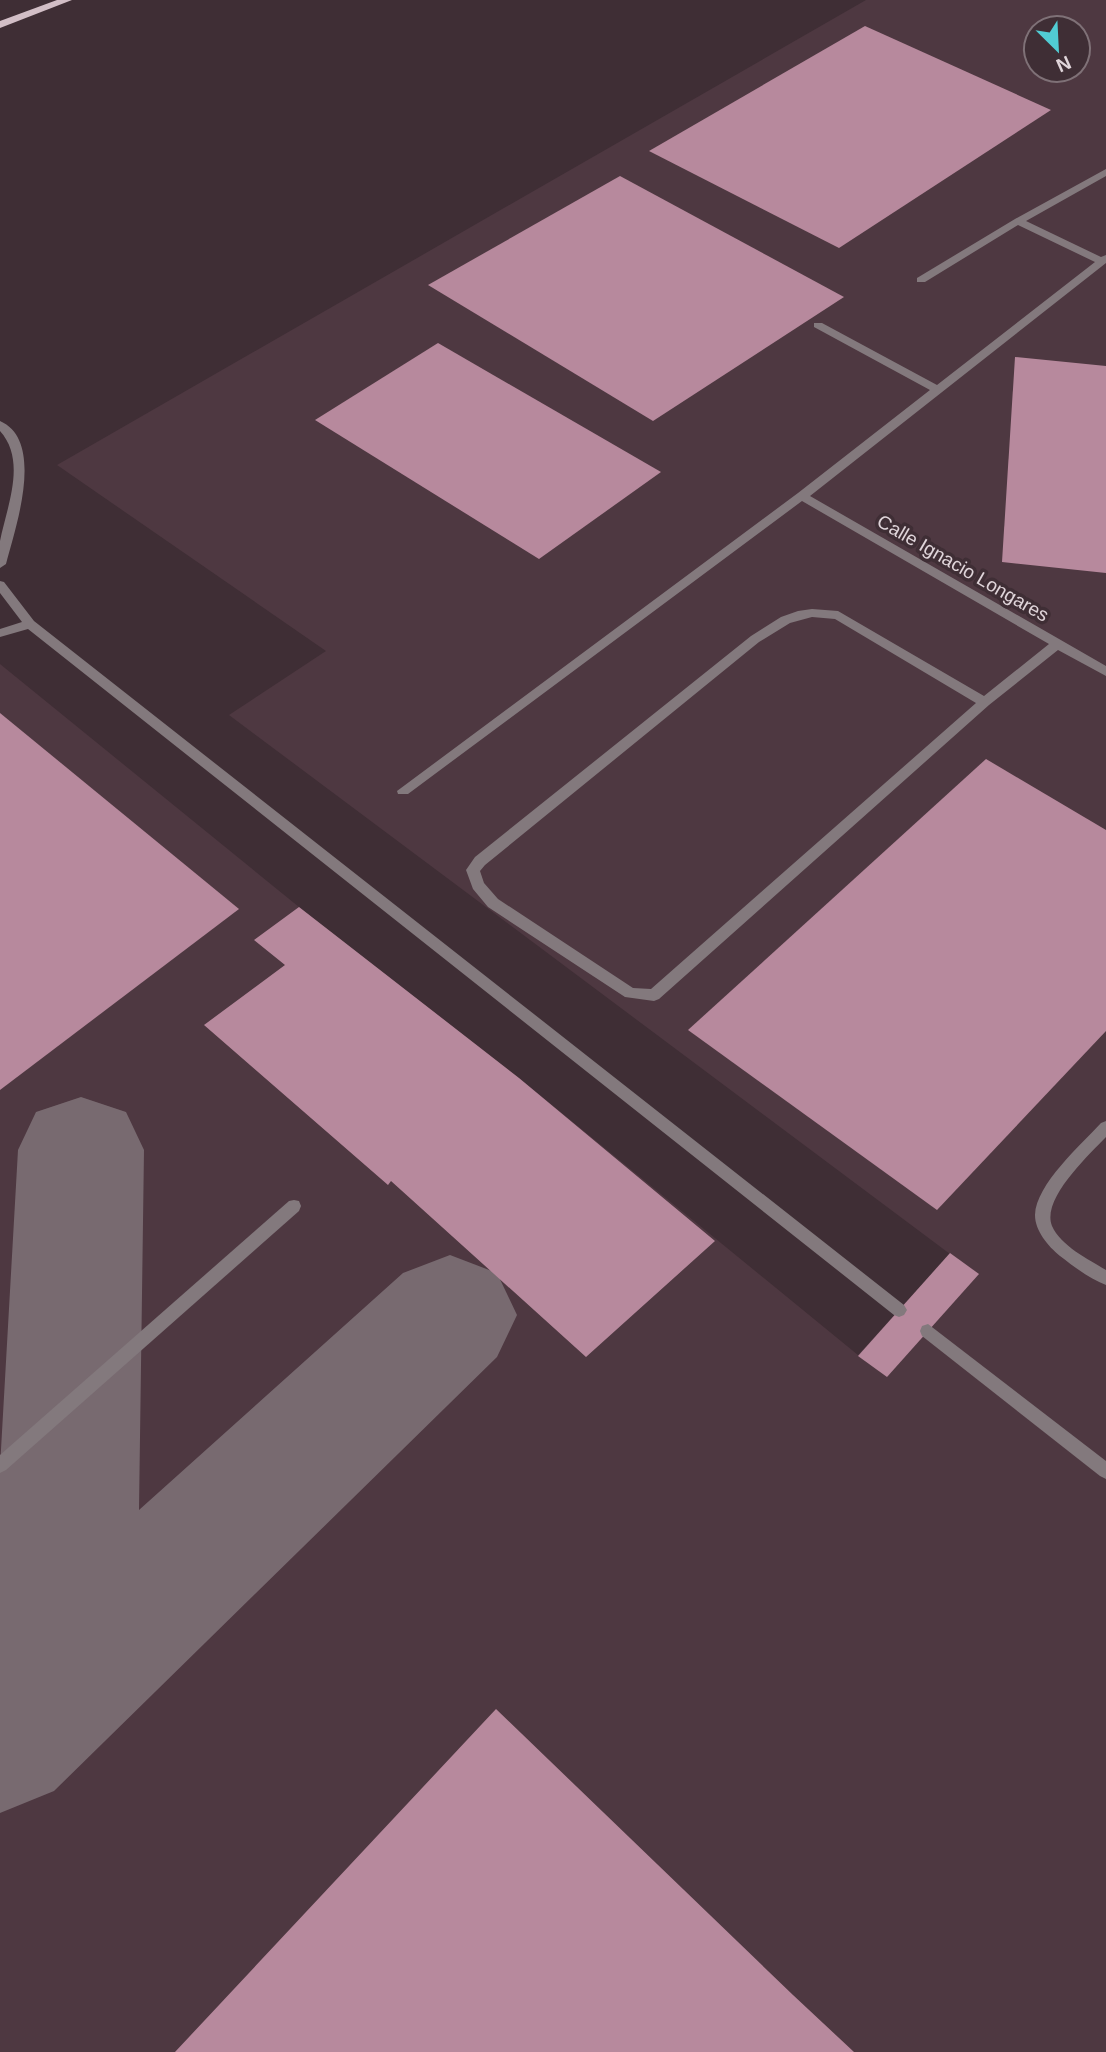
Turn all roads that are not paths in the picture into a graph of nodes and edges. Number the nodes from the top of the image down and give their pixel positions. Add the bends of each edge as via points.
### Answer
1 (67, 0) edge
2 (0, 25) edge
3 (1106, 172) edge
4 (1018, 221) junction
5 (1103, 259) edge
6 (921, 280) dead end
7 (818, 325) dead end
8 (936, 390) junction
9 (0, 424) edge
10 (802, 496) junction
11 (0, 564) edge
12 (0, 584) edge
13 (30, 624) junction
14 (0, 633) edge
15 (1058, 643) junction
16 (1106, 671) edge
17 (985, 702) junction
18 (403, 791) dead end
19 (1106, 1127) edge
20 (294, 1206) dead end
21 (1106, 1278) edge
22 (899, 1310) dead end
23 (928, 1331) dead end
24 (0, 1465) edge
25 (1106, 1471) edge

1 - 2 main road
3 - 4 lane
4 - 5 lane
4 - 6 lane
5 - 8 lane
7 - 8 lane
8 - 10 lane
9 - 11 lane via 18,452 20,476
10 - 15 lane, Calle Ignacio Longares
10 - 18 lane
12 - 13 lane
13 - 14 lane
13 - 22 lane
15 - 16 lane, Calle Ignacio Longares
15 - 17 lane
17 - 17 lane via 654,995 630,993 493,903 478,885 473,870 480,861 755,639 794,616 811,610 838,615
19 - 21 lane via 1042,1206 1044,1225 1062,1249
20 - 24 lane
23 - 25 lane

